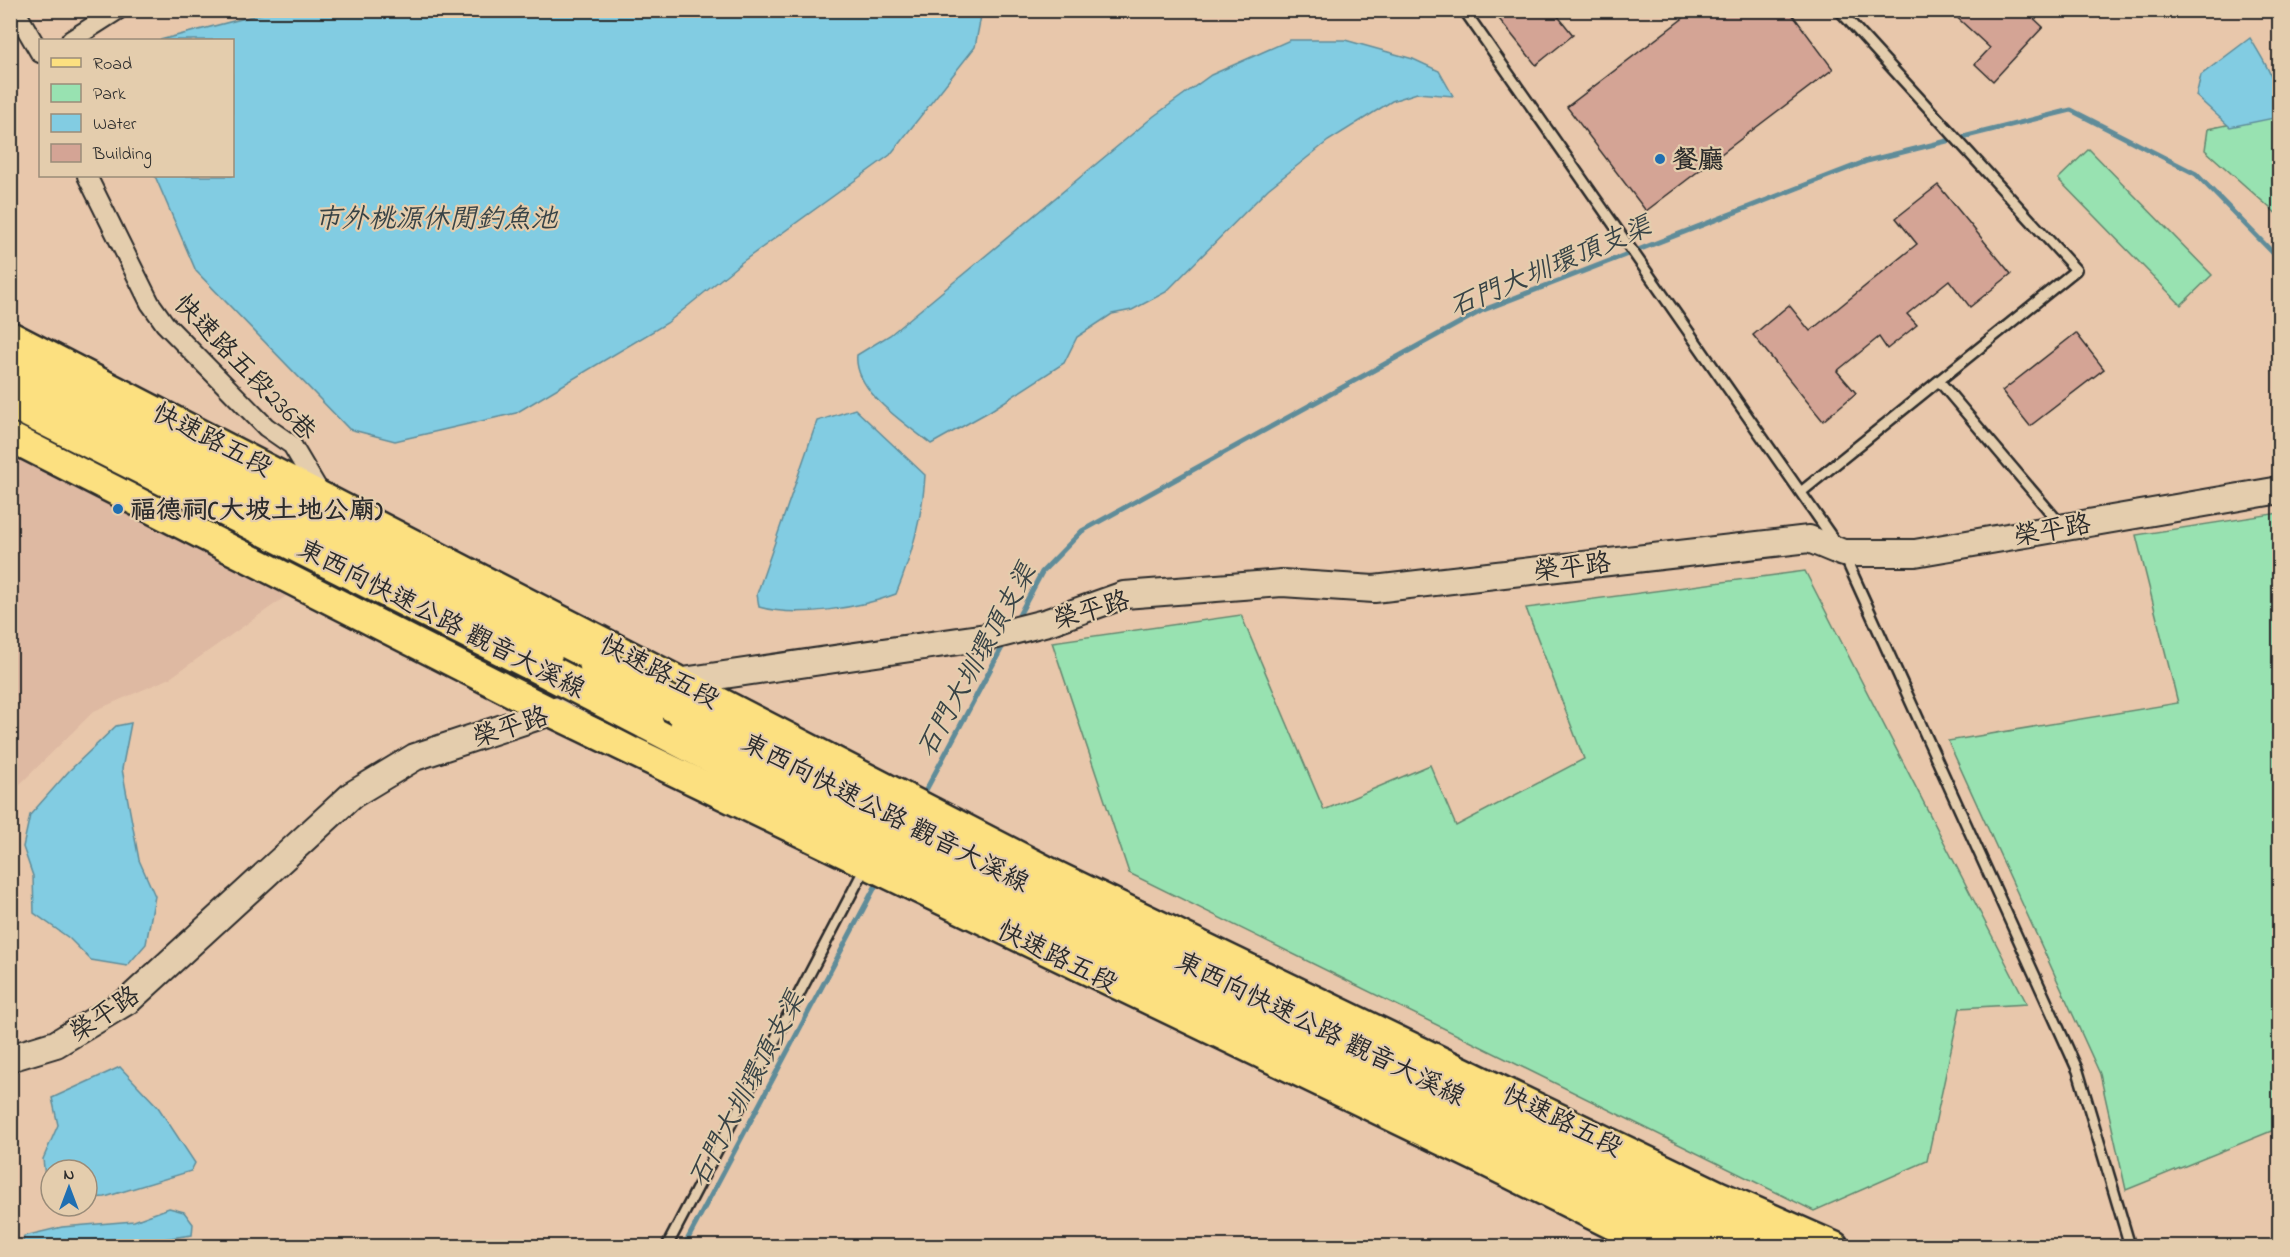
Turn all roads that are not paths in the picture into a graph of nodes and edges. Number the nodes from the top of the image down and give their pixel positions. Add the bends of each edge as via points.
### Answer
1 (15, 10) edge
2 (118, 10) edge
3 (1464, 10) edge
4 (1839, 10) edge
5 (73, 39) edge
6 (39, 51) edge
7 (87, 177) edge
8 (10, 336) edge
9 (10, 364) edge
10 (1939, 381) junction
11 (10, 400) edge
12 (10, 437) edge
13 (2280, 490) edge
14 (1801, 492) junction
15 (322, 496) junction
16 (2063, 528) junction
17 (1844, 553) junction
18 (679, 694) junction
19 (551, 712) junction
20 (894, 843) junction
21 (10, 1058) edge
22 (667, 1246) edge
23 (1655, 1246) edge
24 (1715, 1246) edge
25 (1768, 1246) edge
26 (1834, 1246) edge
27 (2130, 1246) edge

1 - 6 street
2 - 5 street
3 - 14 lane
4 - 10 lane via 2076,270
7 - 15 street, 快速路五段236巷 via 150,303 165,324 266,427 292,446
8 - 15 main road, 快速路五段
9 - 18 highway, 東西向快速公路 觀音大溪線, bridge
10 - 14 lane
10 - 16 lane
11 - 20 highway, 東西向快速公路 觀音大溪線, bridge
12 - 19 main road, 快速路五段
13 - 16 street, 榮平路
14 - 17 lane
15 - 18 main road, 快速路五段
16 - 17 street, 榮平路 via 1915,553
17 - 18 street, 榮平路 via 1809,539 1374,589 1282,583 1124,595 1048,622 1004,632
17 - 27 lane via 2078,1071
18 - 19 street, 榮平路
18 - 20 highway, 東西向快速公路 觀音大溪線
18 - 26 main road, 快速路五段 via 1708,1190
19 - 20 main road, 快速路五段
19 - 21 street, 榮平路 via 415,757 352,795 129,1000 56,1044
20 - 22 lane
20 - 23 main road, 快速路五段 via 1478,1158
20 - 24 highway, 東西向快速公路 觀音大溪線
20 - 25 highway, 東西向快速公路 觀音大溪線

